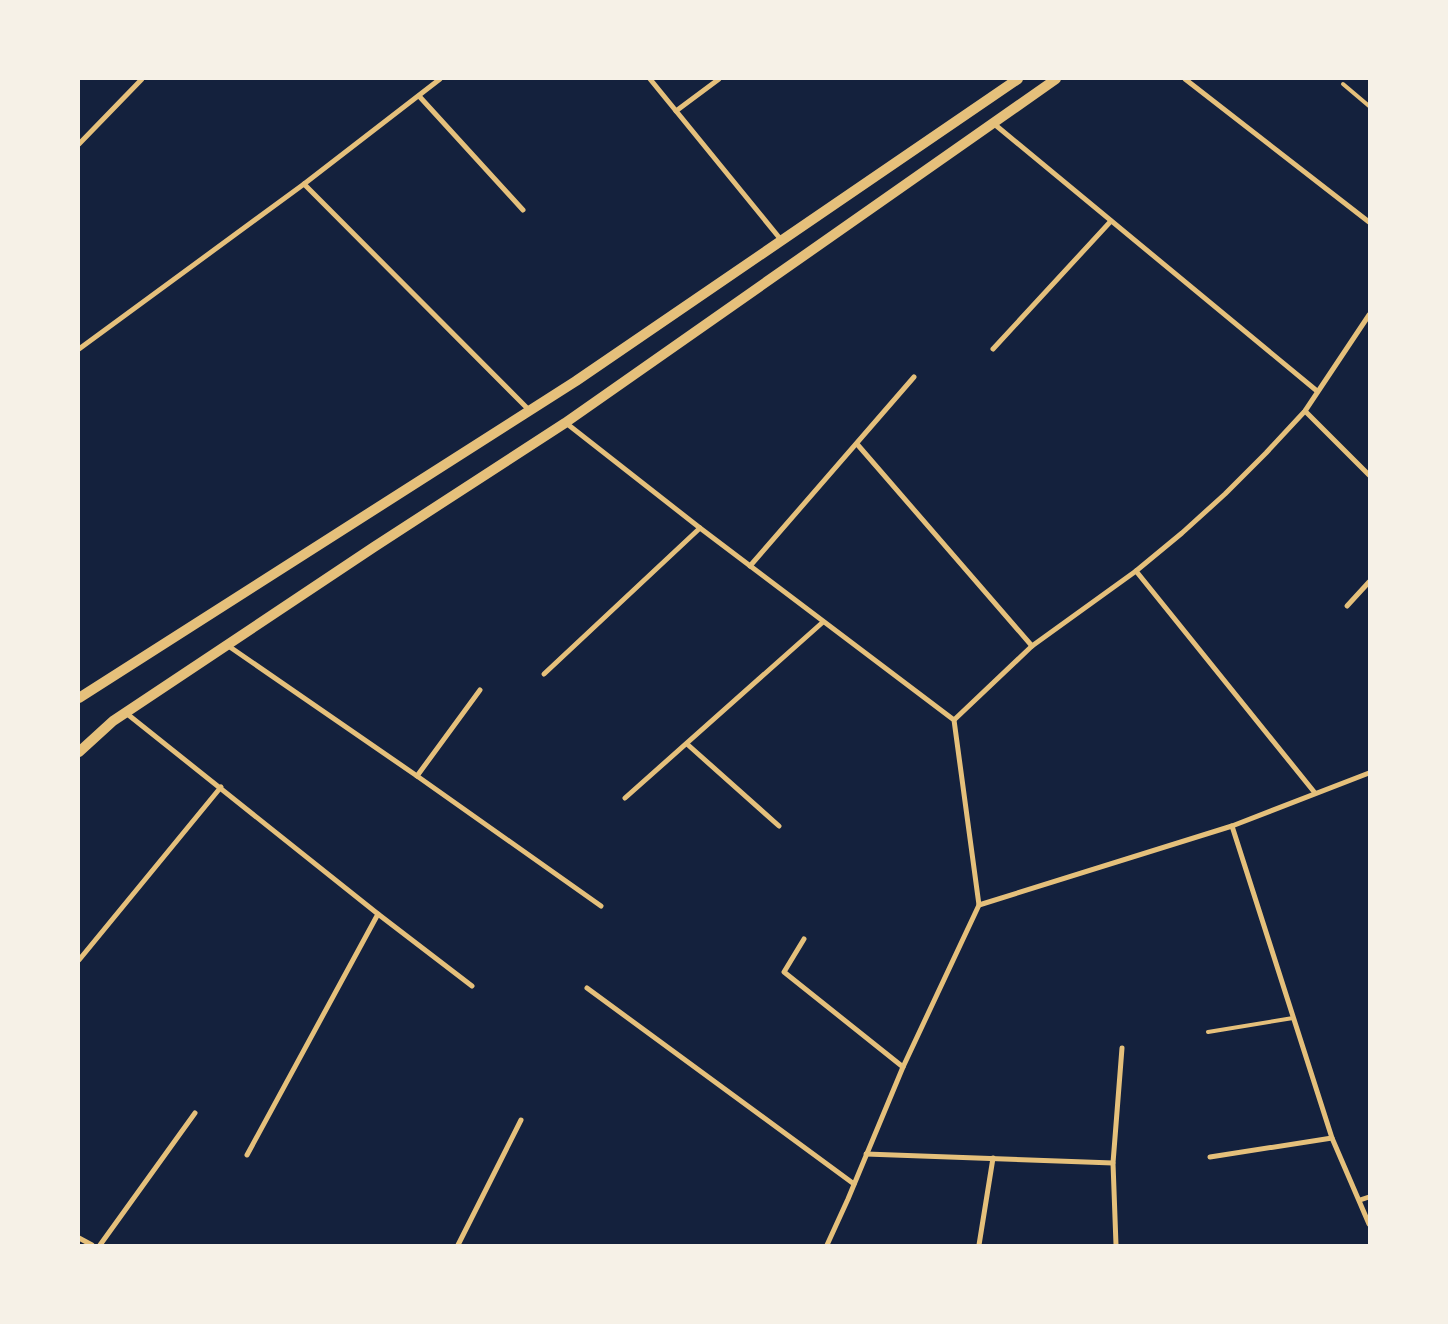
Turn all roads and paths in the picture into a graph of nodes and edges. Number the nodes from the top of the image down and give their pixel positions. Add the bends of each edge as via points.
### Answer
1 (142, 79) edge
2 (440, 79) edge
3 (650, 79) edge
4 (719, 79) edge
5 (1018, 79) edge
6 (1056, 79) edge
7 (1185, 79) edge
8 (1343, 84) dead end
9 (419, 96) junction
10 (1369, 106) edge
11 (676, 111) junction
12 (993, 123) junction
13 (79, 144) edge
14 (304, 184) junction
15 (523, 210) dead end
16 (1111, 221) junction
17 (1369, 222) edge
18 (782, 241) junction
19 (1369, 315) edge
20 (79, 349) edge
21 (993, 349) dead end
22 (914, 377) dead end
23 (1317, 391) junction
24 (529, 411) junction
25 (1305, 411) junction
26 (565, 423) junction
27 (857, 444) junction
28 (1369, 475) edge
29 (700, 528) junction
30 (750, 566) junction
31 (1136, 570) junction
32 (1369, 582) edge
33 (1347, 606) dead end
34 (823, 622) junction
35 (227, 645) junction
36 (1032, 646) junction
37 (544, 674) dead end
38 (480, 690) dead end
39 (79, 698) edge
40 (126, 713) junction
41 (954, 720) junction
42 (688, 744) junction
43 (79, 752) edge
44 (1369, 773) edge
45 (417, 776) junction
46 (221, 787) junction
47 (1315, 793) junction
48 (625, 798) dead end
49 (779, 826) dead end
50 (1232, 826) junction
51 (979, 905) junction
52 (601, 906) dead end
53 (378, 914) junction
54 (804, 939) dead end
55 (79, 960) edge
56 (472, 986) dead end
57 (587, 988) dead end
58 (1293, 1018) junction
59 (1208, 1032) dead end
60 (1122, 1048) dead end
61 (903, 1067) junction
62 (195, 1114) dead end
63 (521, 1120) dead end
64 (1332, 1138) junction
65 (866, 1154) junction
66 (246, 1155) dead end
67 (993, 1158) junction
68 (1210, 1158) dead end
69 (1113, 1162) junction
70 (854, 1184) junction
71 (1369, 1197) edge
72 (1360, 1200) junction
73 (1369, 1224) edge
74 (79, 1238) edge
75 (92, 1245) edge
76 (100, 1245) edge
77 (458, 1245) edge
78 (827, 1245) edge
79 (979, 1245) edge
80 (1116, 1245) edge

1 - 13 street
2 - 9 street
3 - 11 street
4 - 11 street
5 - 18 main road
6 - 12 main road
7 - 17 street
8 - 10 lane
9 - 14 street
9 - 15 street
11 - 18 street
12 - 16 street
12 - 26 main road
14 - 20 street
14 - 24 street
16 - 21 street
16 - 23 street
18 - 24 main road
19 - 23 street
22 - 27 street
23 - 25 street
24 - 39 main road
25 - 28 street
25 - 31 street via 1225,494
26 - 29 street
26 - 35 main road
27 - 30 street
27 - 36 street
29 - 30 street
29 - 37 street
30 - 34 street
31 - 36 street
31 - 47 street
32 - 33 street
34 - 41 street
34 - 42 street
35 - 40 main road
35 - 45 street
36 - 41 street
38 - 45 street
40 - 43 main road
40 - 46 street
41 - 51 street
42 - 48 street
42 - 49 street
44 - 47 street
45 - 52 street
46 - 53 street
46 - 55 street
47 - 50 street
50 - 51 street
50 - 58 street
51 - 61 street
53 - 56 street
53 - 66 street
54 - 61 street via 784,972
57 - 70 street
58 - 59 lane
58 - 64 street
60 - 69 street
61 - 65 street
62 - 76 street
63 - 77 street
64 - 68 street
64 - 72 street
65 - 67 street
65 - 70 street
67 - 69 street
67 - 79 street
69 - 80 street
70 - 78 street
71 - 72 street
72 - 73 street
74 - 75 street

